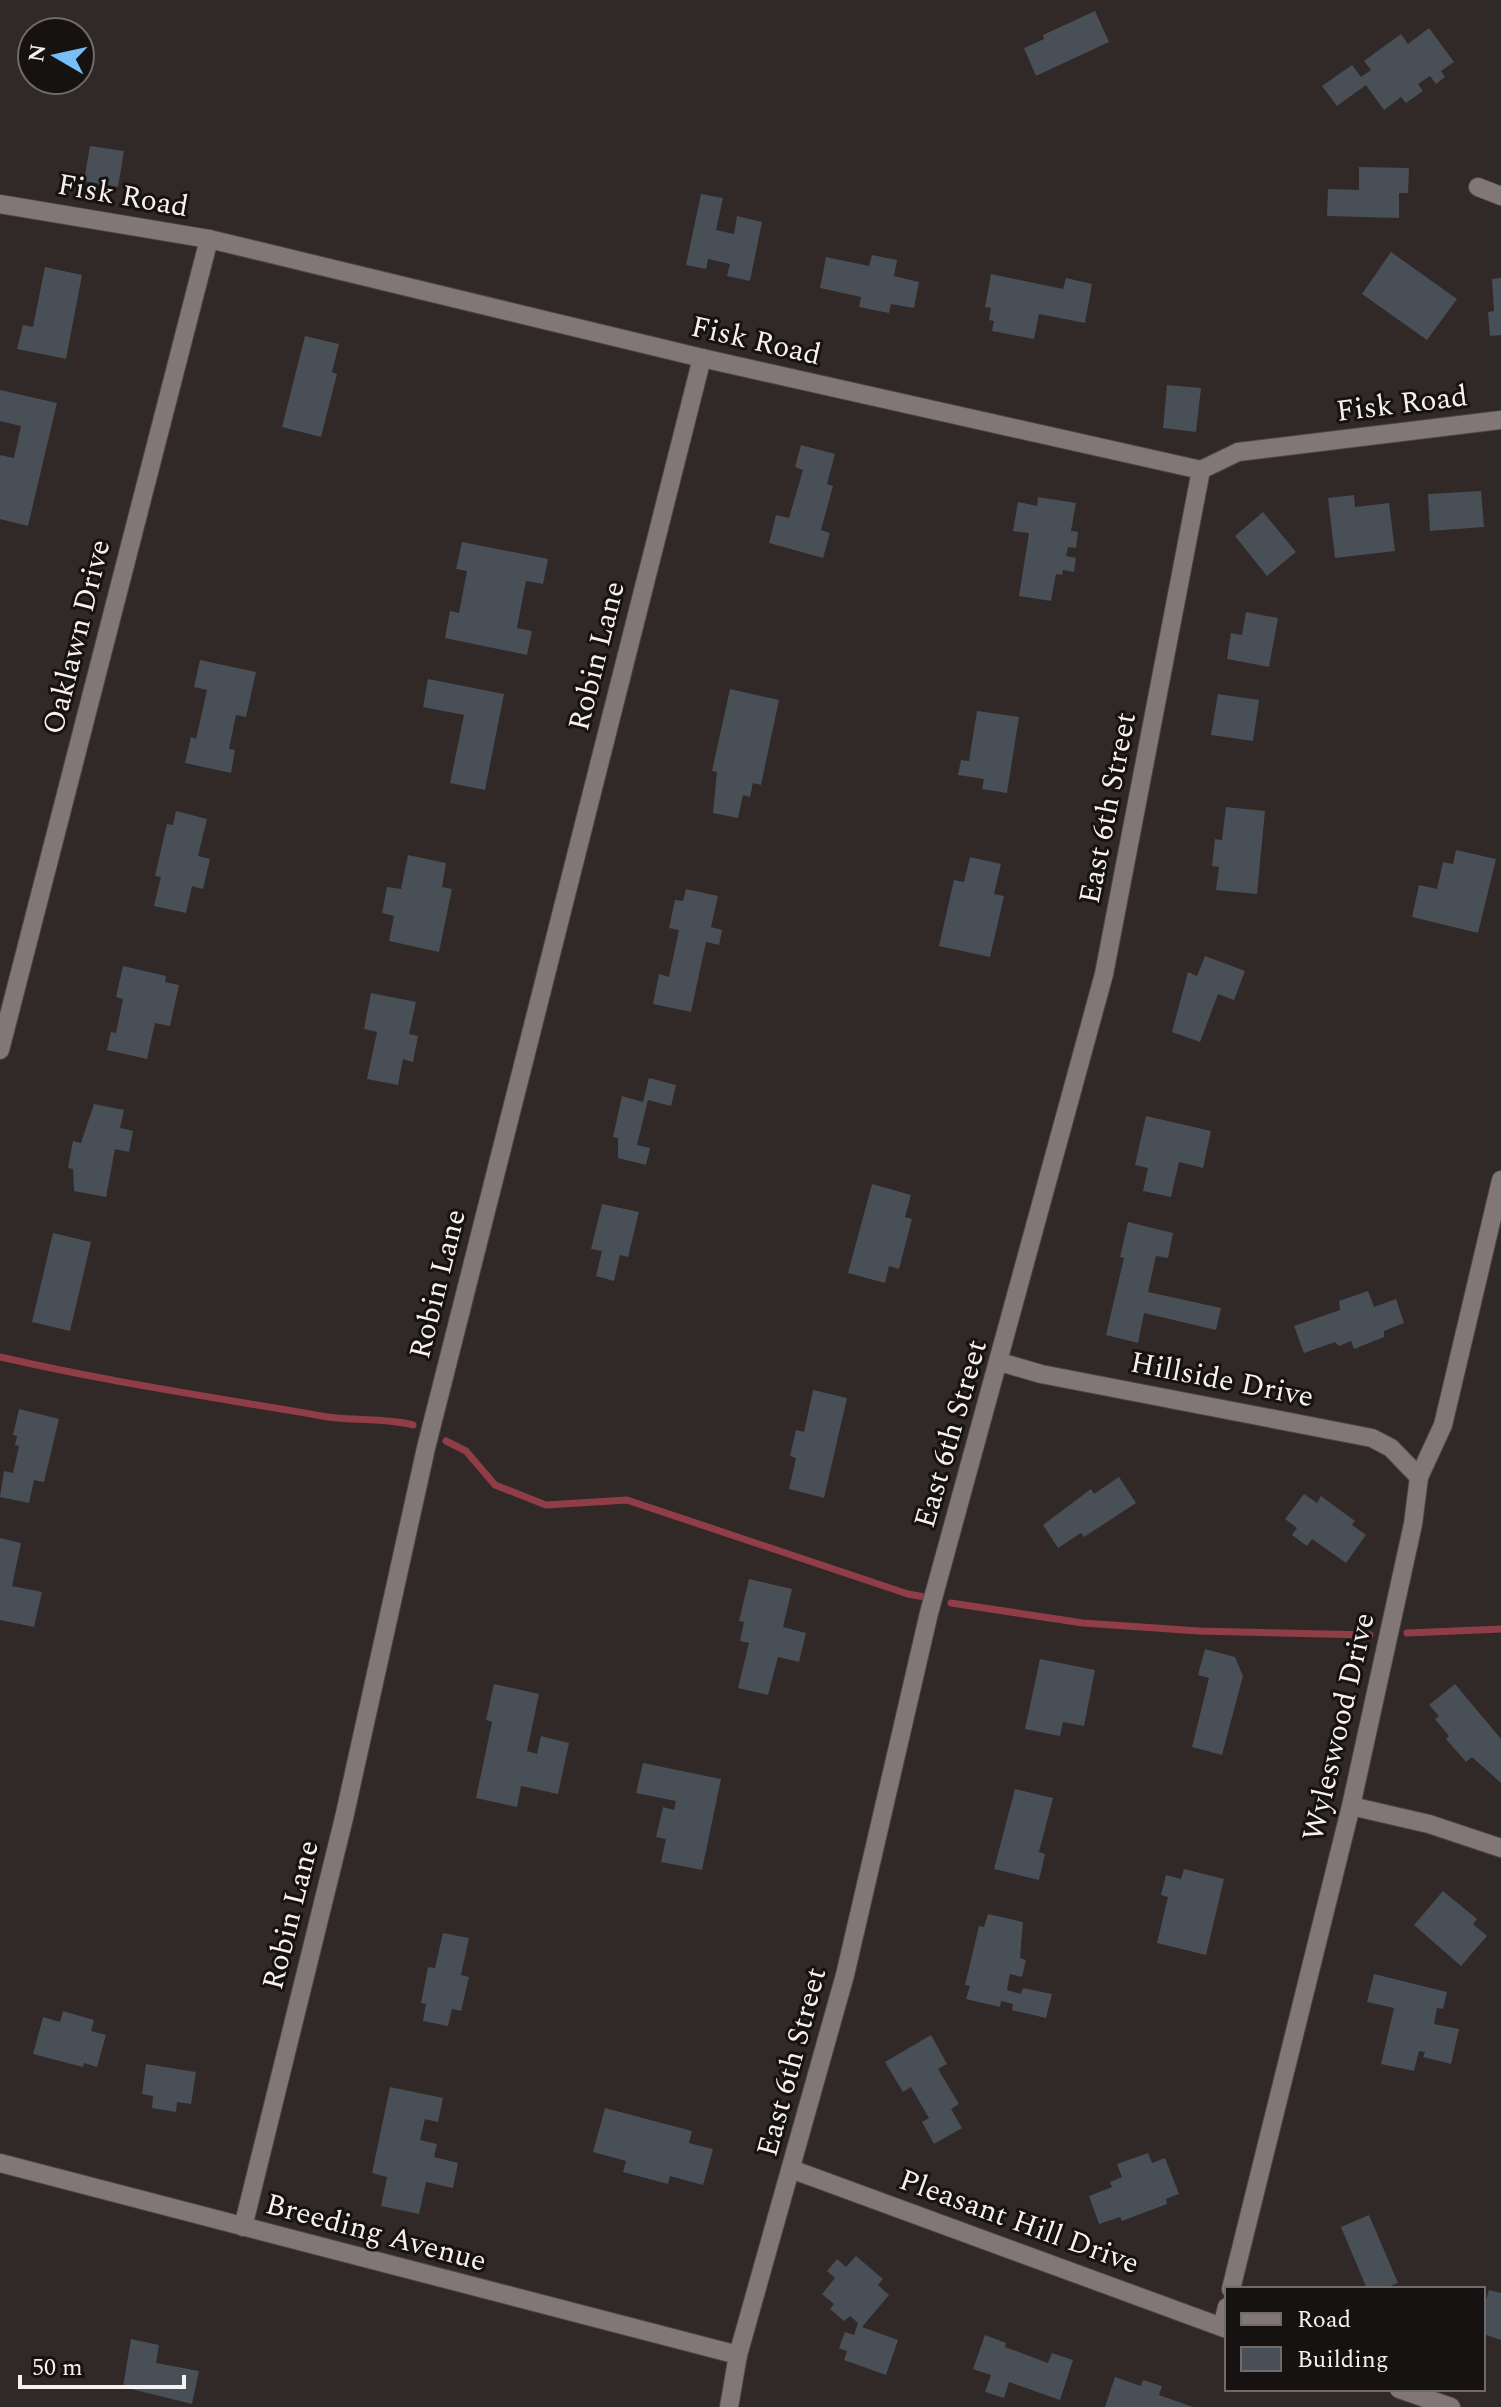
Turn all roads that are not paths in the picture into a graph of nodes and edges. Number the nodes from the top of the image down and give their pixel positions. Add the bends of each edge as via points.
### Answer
1 (1478, 187) dead end
2 (1501, 196) edge
3 (0, 204) edge
4 (209, 239) junction
5 (702, 358) junction
6 (1501, 420) edge
7 (1201, 470) junction
8 (0, 1050) edge
9 (1501, 1180) edge
10 (1000, 1362) junction
11 (1419, 1477) junction
12 (1351, 1806) junction
13 (1501, 1848) edge
14 (0, 2163) edge
15 (791, 2169) junction
16 (243, 2227) junction
17 (1231, 2287) edge
18 (1224, 2328) edge
19 (738, 2355) junction
20 (1405, 2391) edge
21 (729, 2407) edge
22 (1451, 2407) edge

1 - 2 street
3 - 4 street, Fisk Road
4 - 5 street, Fisk Road
4 - 8 street, Oaklawn Drive
5 - 7 street, Fisk Road
5 - 16 street, Robin Lane via 426,1448 344,1818
6 - 7 street, Fisk Road via 1238,452
7 - 10 street, East 6th Street via 1104,974
9 - 11 street, Wyleswood Drive via 1443,1425
10 - 11 street, Hillside Drive via 1372,1438 1391,1448
10 - 15 street, East 6th Street via 929,1613 845,1975
11 - 12 street, Wyleswood Drive
12 - 13 street
12 - 17 street, Wyleswood Drive
14 - 16 street, Breeding Avenue
15 - 18 street, Pleasant Hill Drive
15 - 19 street, East 6th Street
16 - 19 street, Breeding Avenue
19 - 21 street, East 6th Street
20 - 22 street

